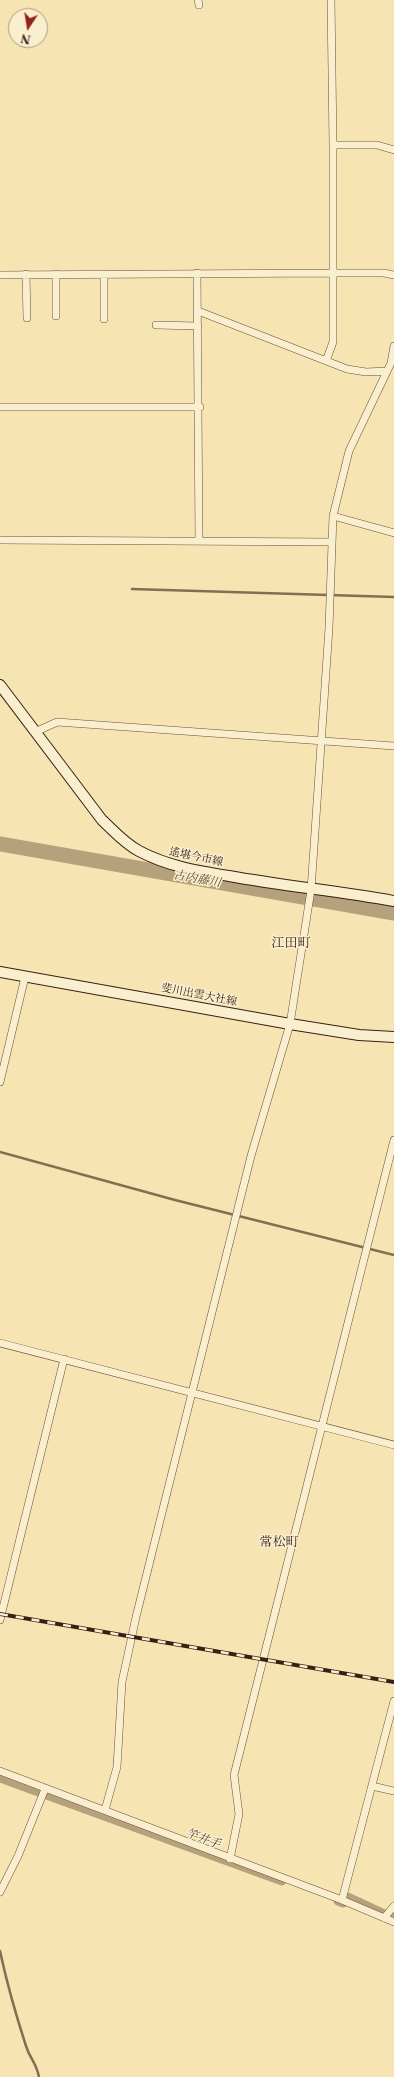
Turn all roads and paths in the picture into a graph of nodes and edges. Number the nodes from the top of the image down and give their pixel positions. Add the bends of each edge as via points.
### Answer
1 (330, 0) edge
2 (333, 145) junction
3 (394, 150) edge
4 (197, 273) junction
5 (332, 273) junction
6 (0, 274) edge
7 (26, 274) junction
8 (56, 274) junction
9 (104, 274) junction
10 (394, 275) edge
11 (198, 311) junction
12 (56, 316) dead end
13 (27, 318) dead end
14 (104, 319) dead end
15 (156, 325) dead end
16 (198, 326) junction
17 (394, 346) edge
18 (326, 361) junction
19 (387, 371) junction
20 (0, 407) edge
21 (200, 407) junction
22 (333, 516) junction
23 (394, 533) edge
24 (0, 540) edge
25 (200, 541) junction
26 (332, 542) junction
27 (0, 685) edge
28 (35, 732) junction
29 (321, 739) junction
30 (394, 746) edge
31 (311, 890) junction
32 (394, 900) edge
33 (0, 972) edge
34 (25, 977) junction
35 (290, 1024) junction
36 (394, 1037) edge
37 (0, 1082) edge
38 (394, 1140) edge
39 (0, 1343) edge
40 (64, 1359) junction
41 (194, 1392) junction
42 (322, 1426) junction
43 (394, 1445) edge
44 (0, 1620) edge
45 (394, 1701) edge
46 (0, 1771) edge
47 (372, 1786) junction
48 (45, 1789) junction
49 (394, 1792) edge
50 (105, 1810) junction
51 (230, 1859) junction
52 (0, 1892) edge
53 (342, 1900) junction
54 (394, 1906) edge
55 (384, 1918) junction
56 (394, 1922) edge

1 - 2 street
2 - 3 street via 377,145
2 - 5 street
4 - 5 street
4 - 9 street
4 - 11 street
5 - 10 street
5 - 18 street via 333,342
6 - 7 street
7 - 8 street
7 - 13 street
8 - 9 street
8 - 12 street
9 - 14 street
11 - 16 street
11 - 18 street
15 - 16 street
16 - 21 street
17 - 19 street
18 - 19 street via 347,369 366,372
19 - 22 street via 349,451
20 - 21 street
21 - 25 street
22 - 23 street
22 - 26 street
24 - 25 street
25 - 26 street
26 - 29 street
27 - 28 main road, 遙堪今市線
28 - 29 street via 57,722
28 - 31 main road, 遙堪今市線 via 102,820 120,838 138,850 182,868
29 - 30 street
29 - 31 street
31 - 32 main road, 遙堪今市線
31 - 35 street
33 - 34 main road, 斐川出雲大社線
34 - 35 main road, 斐川出雲大社線
34 - 37 street
35 - 36 main road, 斐川出雲大社線 via 359,1035
35 - 41 street via 251,1156
38 - 42 street
39 - 40 street
40 - 41 street
40 - 44 street
41 - 42 street
41 - 50 street via 136,1617 122,1682 117,1767
42 - 43 street
42 - 51 street via 234,1775 239,1814
45 - 47 street
46 - 48 street
47 - 49 street
47 - 53 street
48 - 50 street
48 - 52 street via 18,1856
50 - 51 street
51 - 53 street
53 - 55 street
54 - 55 street
55 - 56 street

